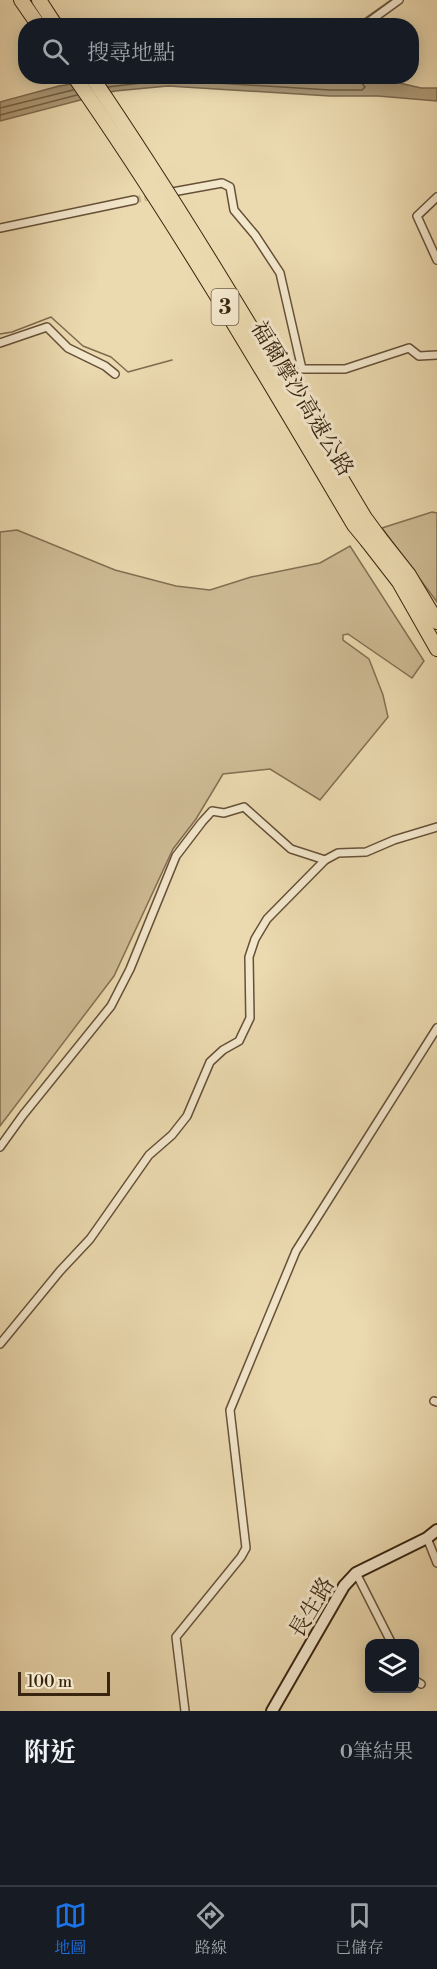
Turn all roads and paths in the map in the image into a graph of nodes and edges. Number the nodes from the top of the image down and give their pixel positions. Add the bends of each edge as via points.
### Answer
1 (21, 0) edge
2 (39, 0) edge
3 (399, 0) edge
4 (33, 18) edge
5 (51, 18) edge
6 (374, 18) edge
7 (80, 84) edge
8 (96, 84) edge
9 (165, 193) dead end
10 (437, 196) edge
11 (134, 200) tunnel mouth
12 (0, 228) edge
13 (437, 260) edge
14 (0, 343) edge
15 (437, 355) edge
16 (115, 374) dead end
17 (437, 622) edge
18 (437, 649) edge
19 (437, 827) edge
20 (325, 860) junction
21 (437, 1028) edge
22 (0, 1147) edge
23 (0, 1344) edge
24 (437, 1530) edge
25 (427, 1538) junction
26 (437, 1563) edge
27 (356, 1573) junction
28 (389, 1639) edge
29 (184, 1711) edge
30 (272, 1711) edge

1 - 4 highway
2 - 5 highway
3 - 6 street
7 - 18 highway, 福爾摩沙高速公路 / 3, bridge via 213,288 354,525 399,582
8 - 17 highway, 福爾摩沙高速公路 / 3, bridge via 225,283 365,518 409,575
9 - 15 street via 222,183 230,187 234,210 280,273 302,369 345,369 409,348 419,356
10 - 13 street via 417,216
11 - 12 street
14 - 16 street via 47,327 68,348
19 - 20 street via 366,852 338,853
20 - 22 street via 291,849 243,807 224,813 212,811 176,856 111,1006
20 - 23 street via 267,919 253,945 249,957 250,1018 243,1036 210,1062 187,1116 149,1155 90,1239
21 - 29 street via 296,1251 230,1410 246,1548 176,1637
24 - 25 street, 長生路
25 - 26 street
25 - 27 street, 長生路
27 - 28 street
27 - 30 street, 長生路 via 344,1586

